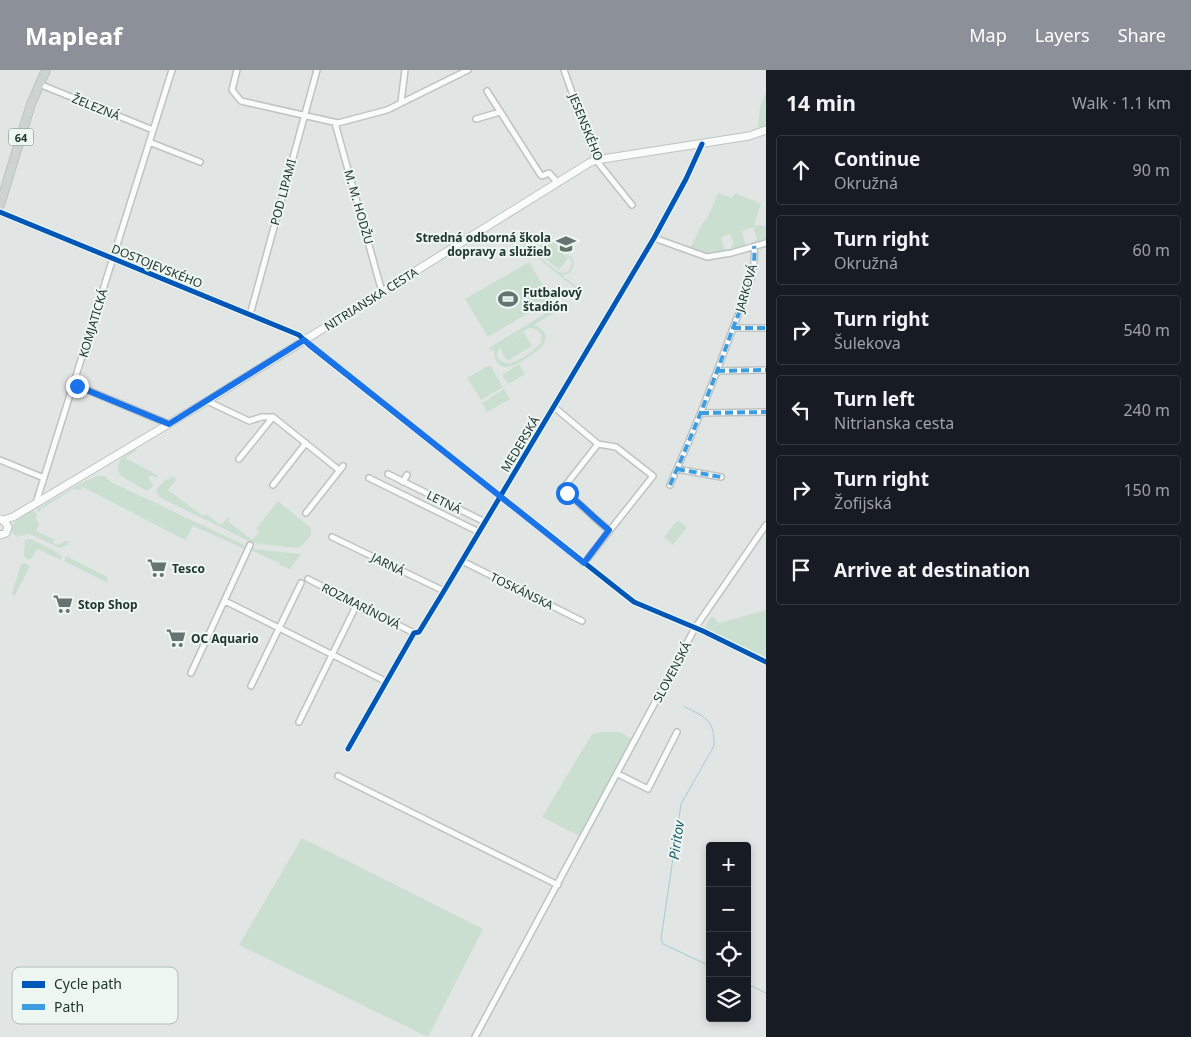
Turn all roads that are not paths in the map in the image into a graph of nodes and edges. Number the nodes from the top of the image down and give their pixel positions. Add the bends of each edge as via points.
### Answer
1 (46, 70) edge
2 (172, 70) edge
3 (237, 70) edge
4 (317, 70) edge
5 (405, 70) edge
6 (468, 70) edge
7 (564, 70) edge
8 (39, 84) junction
9 (487, 91) dead end
10 (401, 102) junction
11 (500, 112) junction
12 (305, 115) junction
13 (476, 119) dead end
14 (335, 122) junction
15 (153, 130) junction
16 (766, 130) edge
17 (149, 142) junction
18 (702, 144) junction
19 (596, 160) junction
20 (200, 162) dead end
21 (558, 182) junction
22 (0, 205) edge
23 (632, 205) dead end
24 (0, 212) edge
25 (654, 238) junction
26 (766, 243) edge
27 (754, 246) junction
28 (113, 258) junction
29 (382, 292) junction
30 (250, 315) junction
31 (733, 328) junction
32 (766, 328) edge
33 (304, 340) junction
34 (766, 370) edge
35 (717, 371) junction
36 (73, 384) junction
37 (207, 401) junction
38 (554, 407) junction
39 (766, 412) edge
40 (701, 413) junction
41 (273, 417) junction
42 (259, 418) junction
43 (169, 424) junction
44 (266, 426) junction
45 (306, 444) junction
46 (598, 444) junction
47 (239, 459) dead end
48 (0, 460) edge
49 (677, 469) junction
50 (388, 474) dead end
51 (407, 475) dead end
52 (721, 477) dead end
53 (44, 478) junction
54 (369, 478) dead end
55 (403, 482) junction
56 (274, 485) dead end
57 (670, 485) dead end
58 (500, 496) junction
59 (36, 503) junction
60 (306, 513) dead end
61 (3, 522) edge
62 (485, 522) junction
63 (766, 525) edge
64 (609, 530) junction
65 (479, 532) junction
66 (0, 535) edge
67 (332, 537) dead end
68 (250, 545) dead end
69 (462, 561) junction
70 (584, 563) junction
71 (308, 580) dead end
72 (301, 583) dead end
73 (444, 591) junction
74 (225, 601) junction
75 (357, 604) junction
76 (582, 621) dead end
77 (279, 628) junction
78 (695, 628) junction
79 (414, 633) junction
80 (333, 654) junction
81 (766, 662) edge
82 (190, 673) dead end
83 (385, 681) junction
84 (251, 686) dead end
85 (299, 722) dead end
86 (677, 732) dead end
87 (348, 748) dead end
88 (618, 774) junction
89 (338, 776) dead end
90 (558, 885) junction
91 (475, 1037) edge

1 - 8 main road, 64
2 - 15 street, KOMJATICKÁ
3 - 12 street via 232,90 241,101
4 - 12 street, POD LIPAMI
5 - 10 street
6 - 10 street
7 - 19 street, JESENSKÉHO
8 - 15 street, ŽELEZNÁ
8 - 22 main road, 64
9 - 11 street
10 - 14 street via 386,110 338,124
11 - 13 street
11 - 21 street via 540,174 550,173
12 - 14 street
12 - 30 street, POD LIPAMI
14 - 29 street, M. M. HODŽU
15 - 17 street, KOMJATICKÁ
16 - 18 main road, NITRIANSKA CESTA
17 - 20 street
17 - 28 street, KOMJATICKÁ
18 - 19 main road, NITRIANSKA CESTA
18 - 25 street, MEDERSKÁ
19 - 21 main road, NITRIANSKA CESTA
19 - 23 street, JESENSKÉHO
21 - 29 main road, NITRIANSKA CESTA
24 - 28 street, DOSTOJEVSKÉHO
25 - 27 street via 707,257
25 - 38 street, MEDERSKÁ
26 - 27 street
27 - 31 street, JARKOVÁ via 750,284
28 - 30 street, DOSTOJEVSKÉHO
28 - 36 street, KOMJATICKÁ
29 - 33 main road, NITRIANSKA CESTA
30 - 33 street, DOSTOJEVSKÉHO
31 - 32 street, JARKOVÁ
31 - 35 street, JARKOVÁ
33 - 37 main road, NITRIANSKA CESTA
33 - 58 street, DOSTOJEVSKÉHO
34 - 35 street
35 - 40 street, JARKOVÁ
36 - 43 street
36 - 53 street, KOMJATICKÁ
37 - 42 street via 250,421
37 - 43 main road, NITRIANSKA CESTA
38 - 46 street
38 - 58 street, MEDERSKÁ
39 - 40 street
40 - 49 street, JARKOVÁ
41 - 42 street
41 - 44 street
41 - 45 street
42 - 44 street
43 - 59 main road, NITRIANSKA CESTA
44 - 47 street
45 - 56 street
45 - 60 street via 341,468
46 - 64 street via 565,486 567,493
46 - 64 street via 616,447 653,476
48 - 53 street
49 - 52 street
49 - 57 street, JARKOVÁ
50 - 55 street, LETNÁ
51 - 55 street
53 - 59 street, KOMJATICKÁ
54 - 65 street
55 - 62 street, LETNÁ
58 - 62 street, MEDERSKÁ
58 - 70 street, DOSTOJEVSKÉHO
59 - 61 main road, NITRIANSKA CESTA
61 - 66 main road, NITRIANSKA CESTA via 6,533
62 - 65 street, MEDERSKÁ
63 - 78 street, SLOVENSKÁ
64 - 70 street
65 - 69 street, MEDERSKÁ
67 - 73 street, JARNÁ
68 - 74 street
69 - 73 street, MEDERSKÁ
69 - 76 street, TOSKÁNSKA
70 - 78 street, DOSTOJEVSKÉHO via 634,602
71 - 75 street, ROZMARÍNOVÁ
72 - 77 street
73 - 79 street, MEDERSKÁ via 419,632
74 - 77 street
74 - 82 street
75 - 79 street, ROZMARÍNOVÁ
75 - 80 street
77 - 80 street
77 - 84 street
78 - 81 street, DOSTOJEVSKÉHO
78 - 88 street, SLOVENSKÁ
79 - 83 street, MEDERSKÁ
80 - 83 street
80 - 85 street
83 - 87 street, MEDERSKÁ
86 - 88 street via 648,789
88 - 90 street, SLOVENSKÁ
89 - 90 street
90 - 91 street, SLOVENSKÁ

